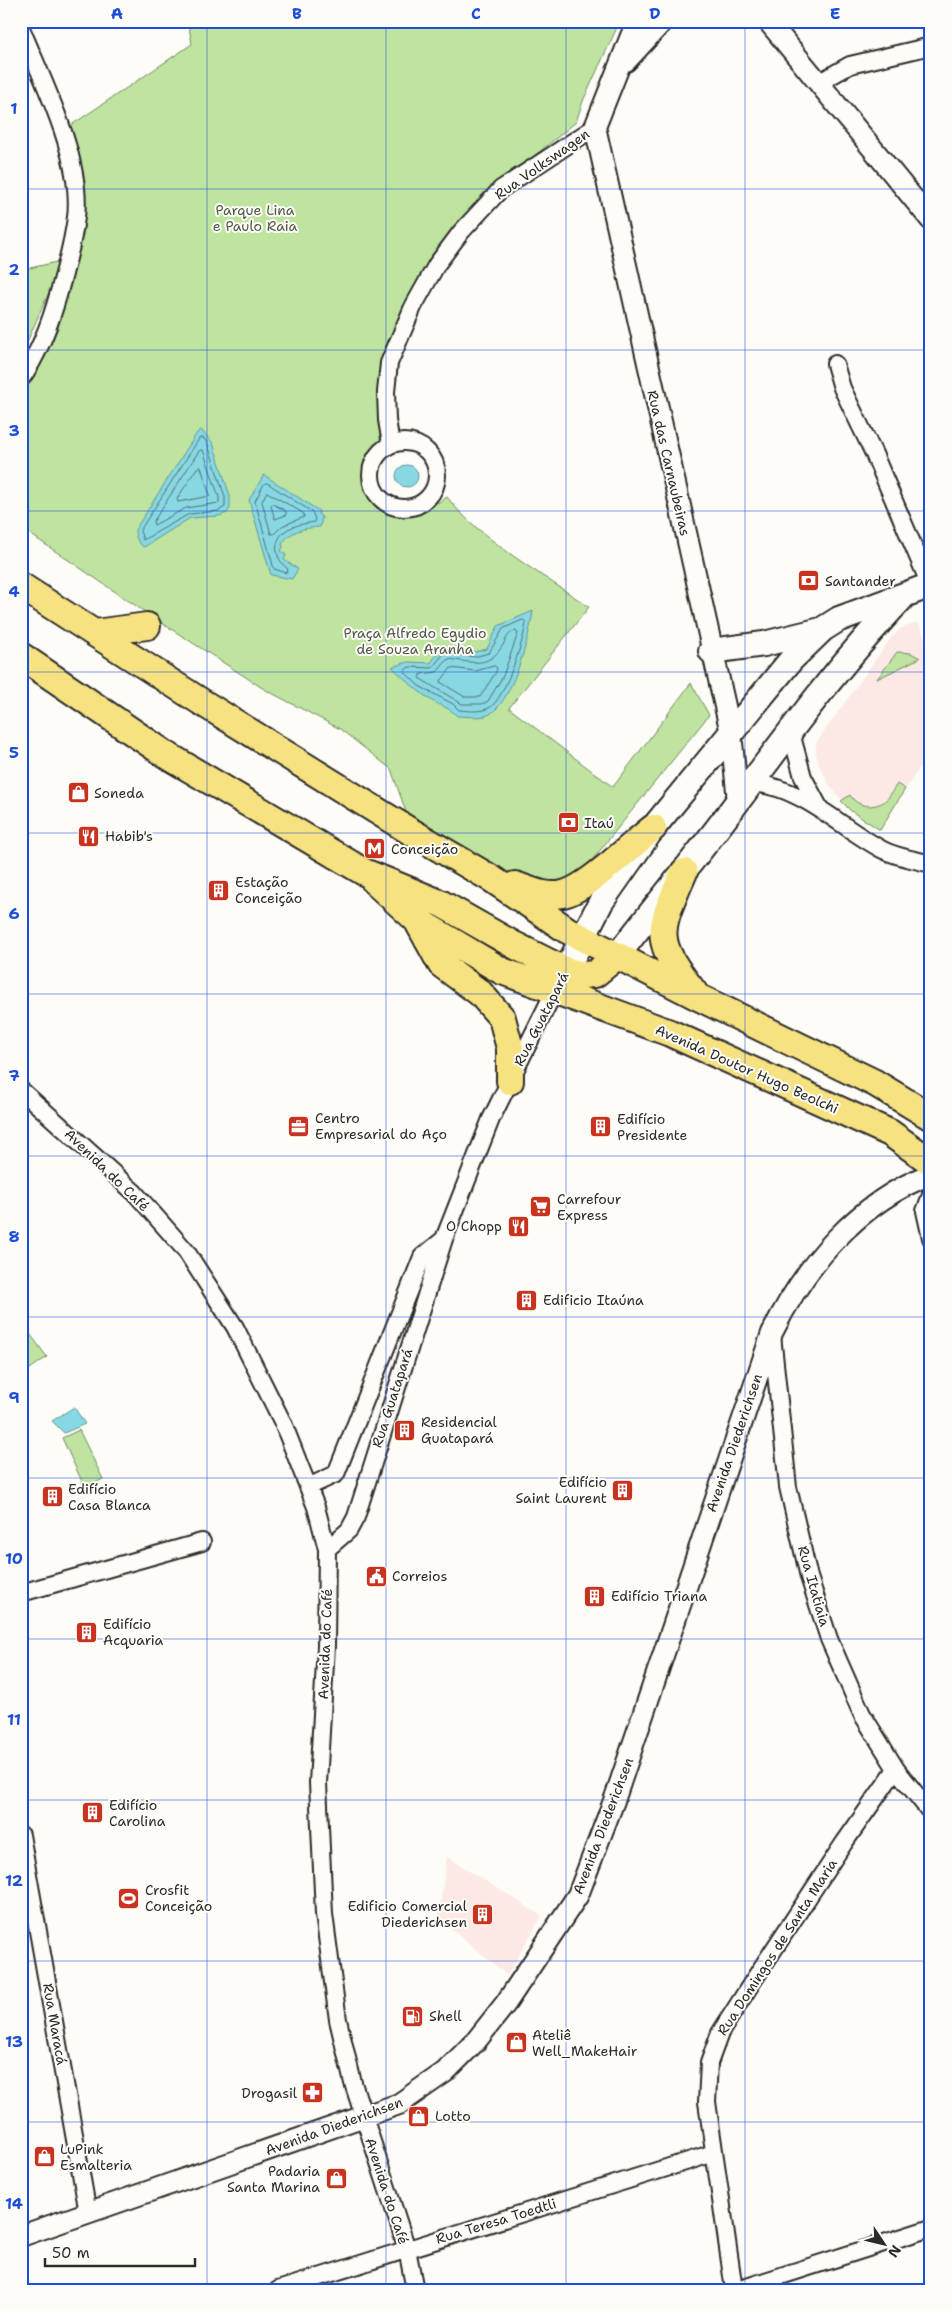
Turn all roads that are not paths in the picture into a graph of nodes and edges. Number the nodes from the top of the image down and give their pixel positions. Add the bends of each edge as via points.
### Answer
1 (637, 21) edge
2 (663, 21) edge
3 (766, 22) edge
4 (21, 28) edge
5 (931, 46) edge
6 (619, 67) junction
7 (820, 82) junction
8 (594, 127) junction
9 (931, 220) edge
10 (835, 364) dead end
11 (23, 377) edge
12 (391, 444) junction
13 (930, 585) edge
14 (21, 586) edge
15 (904, 594) junction
16 (147, 626) dead end
17 (823, 629) junction
18 (95, 634) junction
19 (711, 651) junction
20 (21, 656) edge
21 (790, 729) junction
22 (731, 733) junction
23 (744, 792) junction
24 (820, 809) junction
25 (653, 828) junction
26 (931, 864) edge
27 (364, 872) junction
28 (684, 872) junction
29 (492, 879) junction
30 (418, 921) junction
31 (582, 938) junction
32 (617, 956) junction
33 (560, 982) junction
34 (698, 997) junction
35 (510, 1081) junction
36 (21, 1090) edge
37 (931, 1117) edge
38 (931, 1162) edge
39 (931, 1174) edge
40 (931, 1195) edge
41 (931, 1238) edge
42 (444, 1239) junction
43 (772, 1333) junction
44 (308, 1487) junction
45 (202, 1542) dead end
46 (327, 1549) junction
47 (21, 1593) edge
48 (896, 1769) junction
49 (931, 1813) edge
50 (21, 1835) edge
51 (362, 2117) junction
52 (714, 2153) junction
53 (88, 2213) junction
54 (931, 2228) edge
55 (25, 2233) edge
56 (407, 2249) junction
57 (278, 2290) edge
58 (415, 2290) edge
59 (736, 2290) edge

1 - 6 street, Rua Volkswagen
2 - 6 street, Rua Volkswagen
3 - 7 street
4 - 11 street via 65,140 75,179 76,216 69,258 54,309
5 - 7 street via 850,65
6 - 8 street, Rua Volkswagen
7 - 9 street
8 - 12 street, Rua Volkswagen via 500,189 437,264 413,306 389,363 386,410
8 - 19 street, Rua das Carnaubeiras
10 - 13 street via 842,388
12 - 12 street via 375,459 371,469 374,490 381,499 401,508 424,501 437,481 433,458 415,443
13 - 15 main road
14 - 18 main road
15 - 17 main road via 856,611
15 - 21 main road
16 - 18 main road
17 - 19 main road via 764,644
17 - 22 main road, Rua Guatapará via 791,660
18 - 29 main road via 391,820
19 - 22 street, Rua das Carnaubeiras
20 - 27 main road via 165,754
21 - 23 main road
21 - 24 street via 803,777
22 - 23 street, Rua das Carnaubeiras
22 - 25 main road, Rua Guatapará
23 - 24 street via 764,784 792,792
23 - 28 main road
24 - 26 street via 884,850
25 - 29 main road via 580,887 564,894 547,895
25 - 31 main road, Rua Guatapará via 601,902
27 - 30 main road
27 - 33 main road via 442,904 514,946
28 - 32 main road
28 - 34 main road via 664,916 663,934 667,954
29 - 31 main road
30 - 33 main road via 502,971
30 - 35 main road via 441,964 480,993 502,1018 510,1048
31 - 32 main road
31 - 33 main road, Rua Guatapará
32 - 33 main road via 595,974
32 - 34 main road
33 - 35 street, Rua Guatapará
33 - 38 main road, Avenida Doutor Hugo Beolchi via 890,1133
34 - 37 main road via 875,1083
35 - 42 street, Rua Guatapará via 480,1144
36 - 44 street, Avenida do Café via 135,1193 186,1252 235,1327 283,1423
39 - 43 street, Avenida Diederichsen via 879,1203 832,1242 784,1309
40 - 41 street via 925,1212
42 - 44 street, Rua Guatapará via 422,1257 336,1474
42 - 46 street, Rua Guatapará via 356,1517 349,1530
43 - 48 street, Rua Itatiaia via 788,1487 809,1577 829,1639 862,1714
43 - 51 street, Avenida Diederichsen via 615,1798 578,1895 506,2003 476,2041 445,2072 413,2096
44 - 46 street, Avenida do Café
45 - 47 street
46 - 51 street, Avenida do Café via 326,1646 318,1783 324,1914 338,2020
48 - 49 street, Rua Itatiaia
48 - 52 street, Rua Domingos de Santa Maria via 720,2033 707,2075
50 - 53 street, Rua Maracá
51 - 53 street, Avenida Diederichsen
51 - 56 street, Avenida do Café
52 - 56 street, Rua Teresa Toedtli
52 - 59 street, Rua Domingos de Santa Maria
53 - 55 street, Avenida Diederichsen
54 - 59 street
56 - 57 street, Rua Teresa Toedtli
56 - 58 street, Avenida do Café

